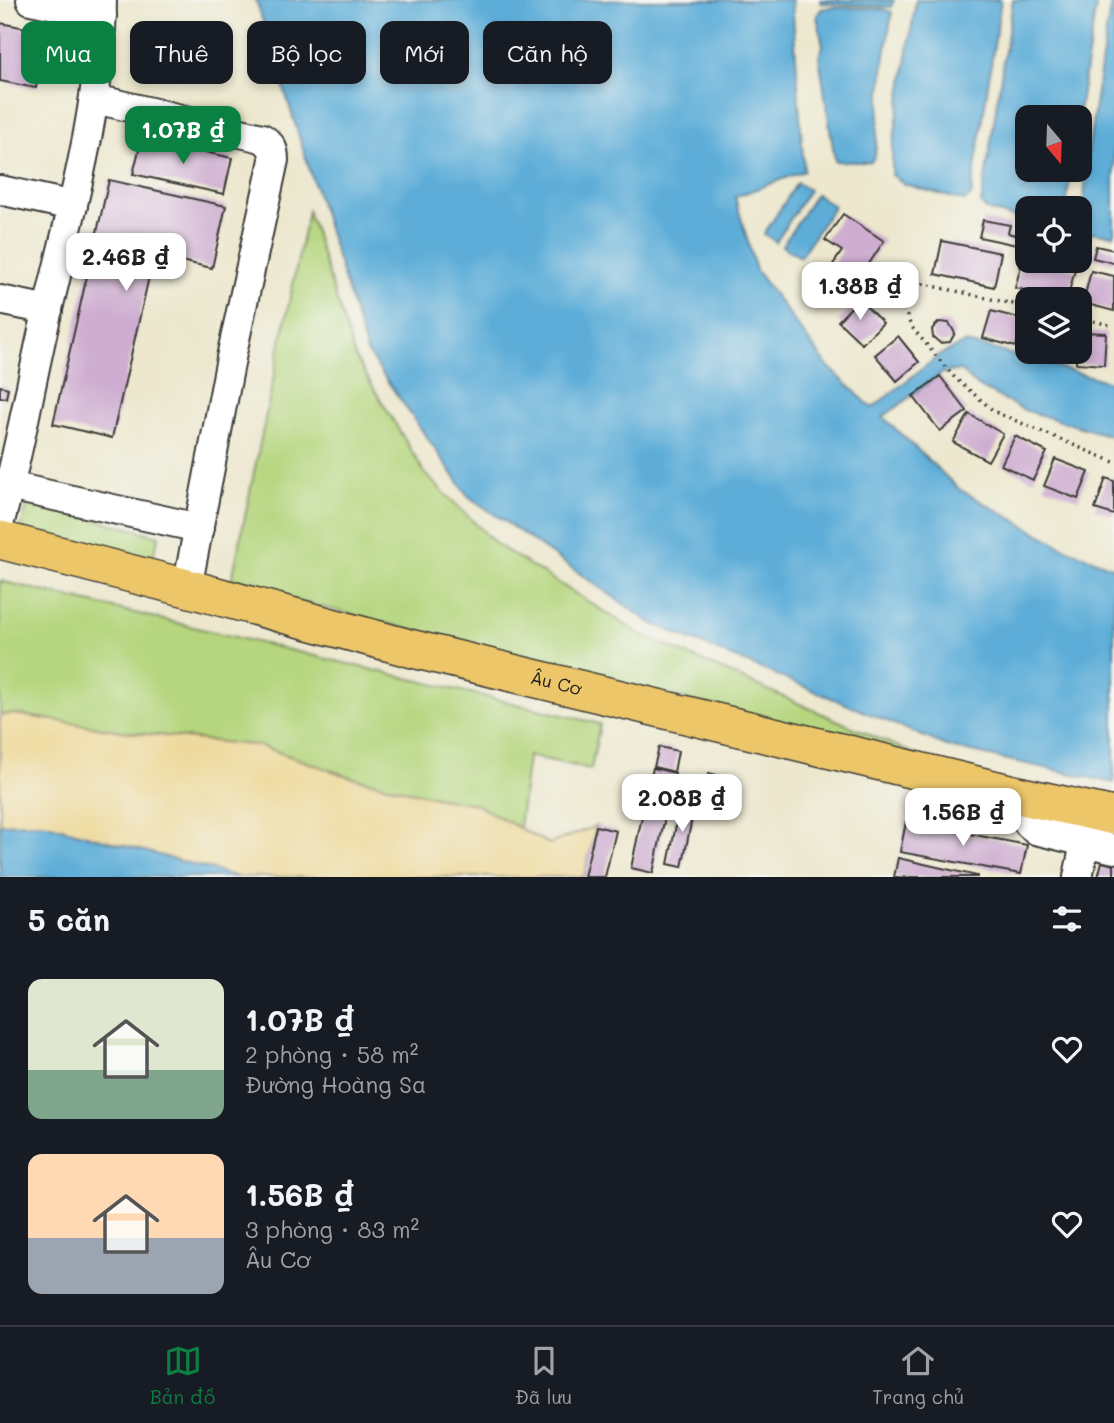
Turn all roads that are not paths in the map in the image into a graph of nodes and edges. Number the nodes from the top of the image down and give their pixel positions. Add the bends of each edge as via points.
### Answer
1 (31, 0) edge
2 (102, 8) edge
3 (94, 99) junction
4 (0, 190) edge
5 (73, 206) junction
6 (0, 300) edge
7 (48, 310) junction
8 (5, 485) edge
9 (0, 522) edge
10 (199, 528) junction
11 (0, 540) edge
12 (187, 588) junction
13 (1022, 796) junction
14 (1114, 816) edge
15 (1085, 843) junction
16 (1114, 849) edge
17 (1078, 877) edge

1 - 2 street
2 - 3 street
3 - 5 street
3 - 10 street via 262,138 274,151
4 - 5 street
5 - 7 street
6 - 7 street
7 - 8 street
8 - 9 street
8 - 10 street
10 - 12 street
11 - 12 main road, Âu Cơ
12 - 13 main road, Âu Cơ via 409,648
13 - 14 main road, Âu Cơ
13 - 15 street via 1032,828
15 - 16 street
15 - 17 street

